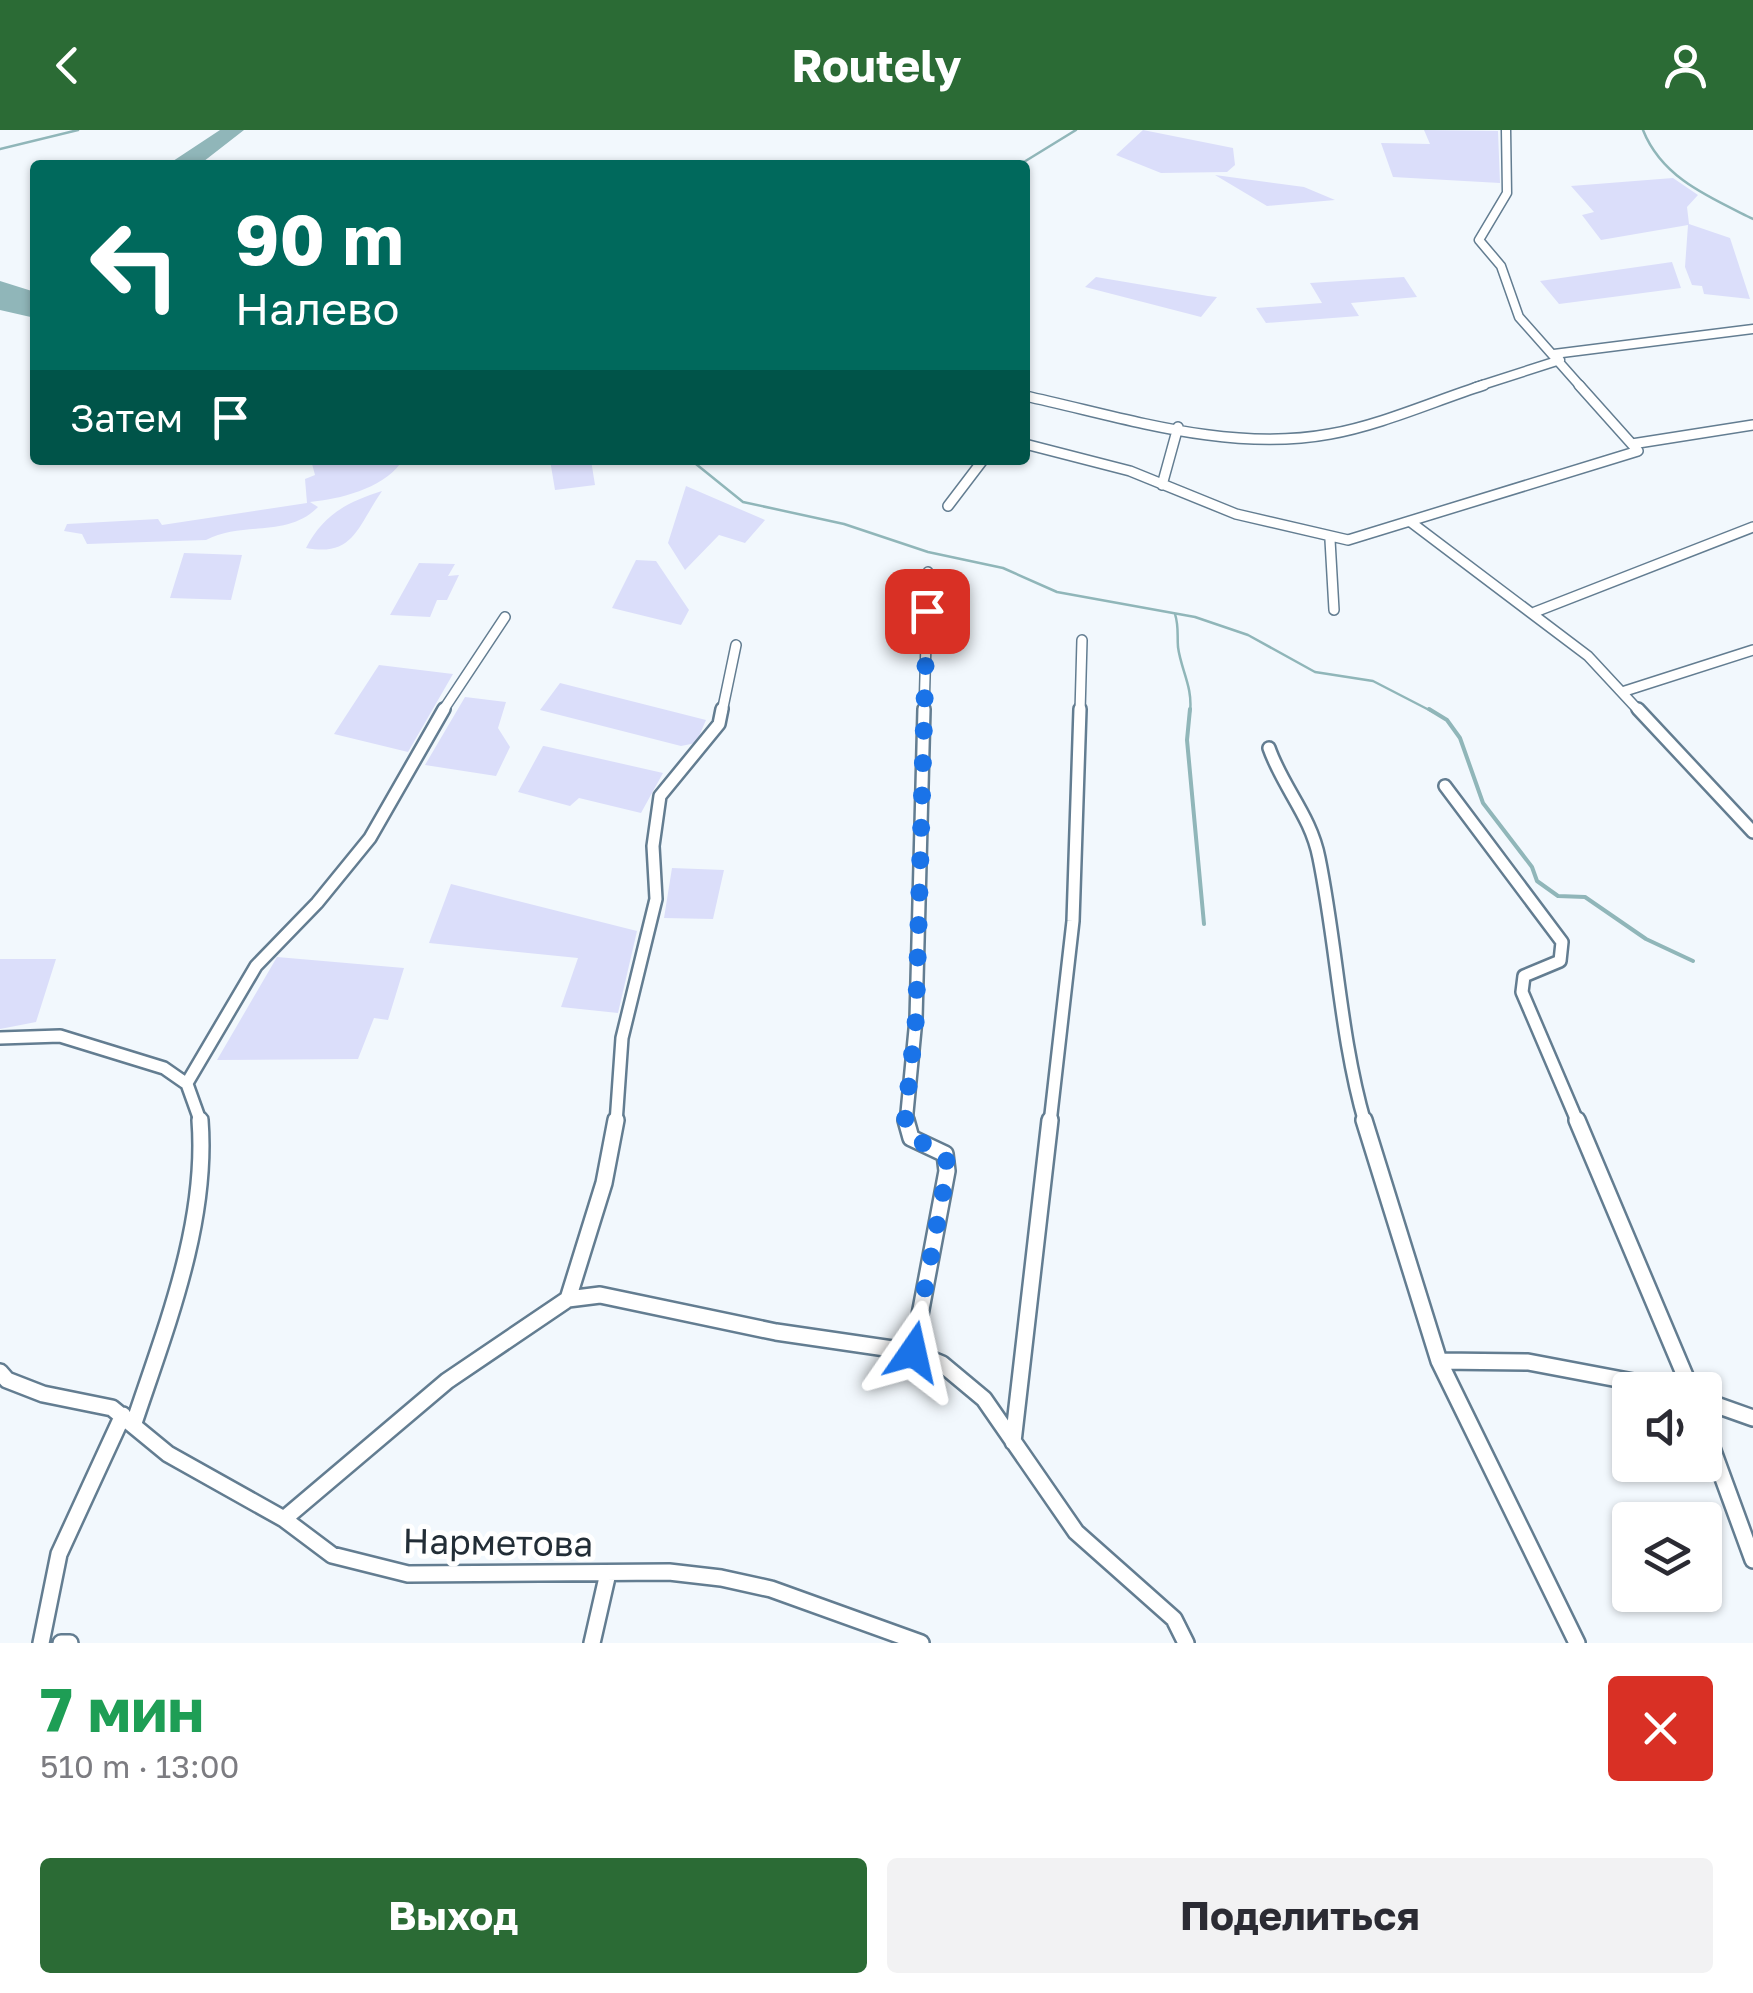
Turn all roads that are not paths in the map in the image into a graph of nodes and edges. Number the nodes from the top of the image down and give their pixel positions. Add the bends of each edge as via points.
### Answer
1 (1506, 130) edge
2 (1753, 329) edge
3 (1557, 357) junction
4 (1030, 397) edge
5 (1753, 425) edge
6 (1178, 426) junction
7 (1632, 444) junction
8 (1030, 445) edge
9 (979, 465) edge
10 (1162, 485) junction
11 (948, 506) dead end
12 (1412, 523) junction
13 (1753, 527) edge
14 (1330, 540) junction
15 (928, 572) dead end
16 (1334, 610) dead end
17 (1535, 612) junction
18 (506, 617) dead end
19 (1082, 640) dead end
20 (736, 645) dead end
21 (1753, 650) edge
22 (1624, 691) junction
23 (1269, 748) dead end
24 (1446, 786) dead end
25 (1753, 832) edge
26 (0, 1038) edge
27 (186, 1083) junction
28 (568, 1300) junction
29 (913, 1352) junction
30 (1439, 1361) junction
31 (0, 1372) edge
32 (1682, 1372) edge
33 (1612, 1378) edge
34 (1722, 1407) edge
35 (1753, 1418) edge
36 (128, 1419) junction
37 (1014, 1442) junction
38 (1722, 1475) edge
39 (284, 1519) junction
40 (1753, 1560) edge
41 (608, 1573) junction
42 (40, 1643) edge
43 (61, 1643) edge
44 (70, 1643) edge
45 (592, 1643) edge
46 (921, 1643) edge
47 (1186, 1643) edge
48 (1578, 1643) edge

1 - 3 street via 1507,192 1479,240 1501,266 1518,317
2 - 3 street
3 - 6 street via 1332,434 1237,440
3 - 7 street
4 - 6 street
5 - 7 street
6 - 10 street
7 - 12 street via 1638,451
8 - 10 street
9 - 11 street
10 - 14 street
12 - 14 street via 1367,538
12 - 17 street
13 - 17 street
14 - 16 street
15 - 29 street via 916,1019 905,1118 912,1138 946,1154 947,1171
17 - 22 street
18 - 27 street via 466,670 370,838 256,966
19 - 37 street via 1073,921
20 - 28 street via 719,724 660,796 653,846 656,899 622,1038 618,1112
21 - 22 street
22 - 25 street
23 - 30 street via 1279,777 1302,805 1319,854 1353,1082
24 - 32 street via 1562,942 1560,962 1524,976 1522,992
26 - 27 street via 60,1032 74,1042 146,1061
27 - 36 street via 203,1115 204,1171 168,1320
28 - 29 street via 600,1295
28 - 39 street via 447,1381
29 - 37 street via 942,1364 984,1399
30 - 33 street via 1528,1362
30 - 48 street
31 - 36 street, Нарметова via 43,1394 112,1408
34 - 35 street
36 - 39 street, Нарметова via 168,1454
36 - 42 street via 55,1561 42,1602
37 - 47 street via 1076,1532 1174,1619
38 - 40 street
39 - 41 street, Нарметова via 332,1556 374,1569
41 - 45 street
41 - 46 street, Нарметова via 721,1578 771,1589
43 - 44 street

